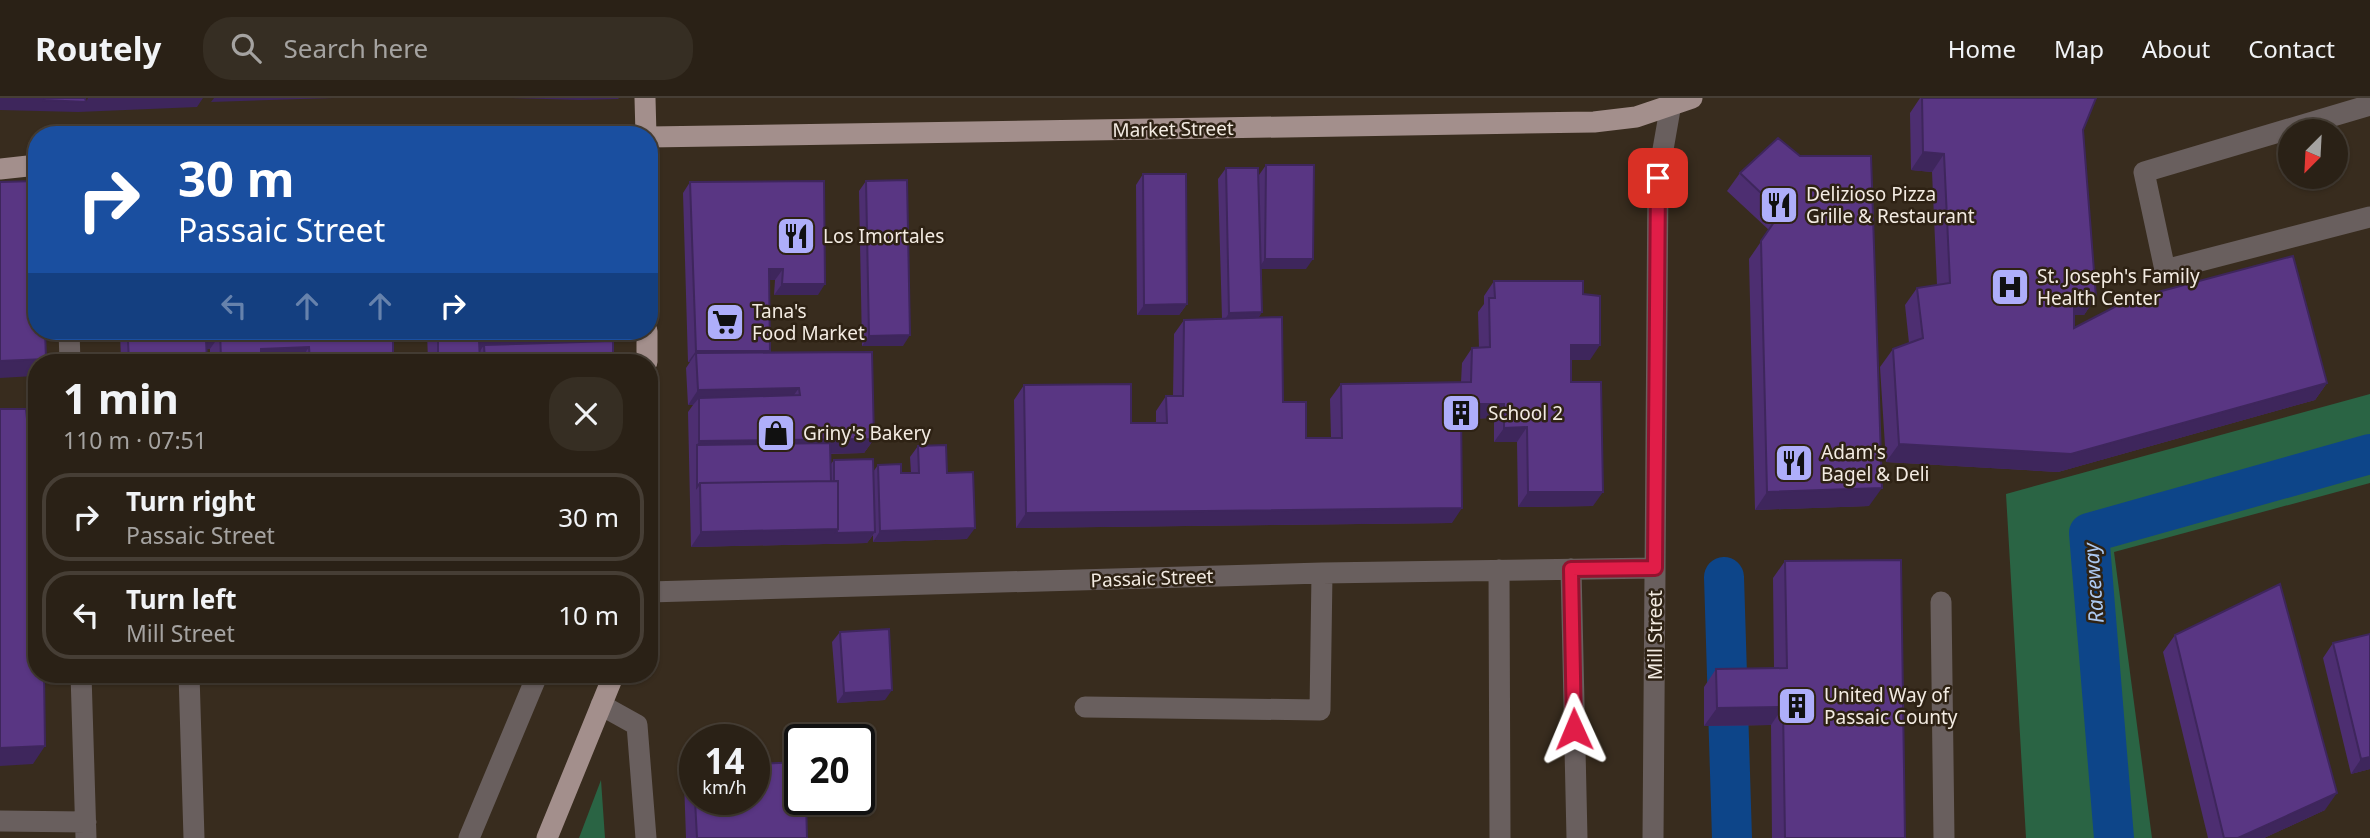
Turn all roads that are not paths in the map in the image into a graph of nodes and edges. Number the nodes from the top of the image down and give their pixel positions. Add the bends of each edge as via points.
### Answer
1 (645, 98) edge
2 (1692, 98) edge
3 (1670, 103) edge
4 (2370, 104) edge
5 (647, 126) edge
6 (658, 136) edge
7 (28, 166) edge
8 (0, 169) edge
9 (2370, 217) edge
10 (1655, 568) junction
11 (1571, 569) junction
12 (1499, 570) junction
13 (1322, 573) junction
14 (658, 592) edge
15 (1941, 602) dead end
16 (80, 683) edge
17 (189, 683) edge
18 (534, 683) edge
19 (610, 683) edge
20 (601, 705) junction
21 (1084, 707) dead end
22 (0, 821) edge
23 (86, 830) edge
24 (194, 838) edge
25 (469, 838) edge
26 (547, 838) edge
27 (646, 838) edge
28 (1500, 838) edge
29 (1577, 838) edge
30 (1653, 838) edge
31 (1944, 838) edge

1 - 5 main road
2 - 3 main road, Market Street
3 - 6 main road, Market Street via 1636,117 1594,122
3 - 10 street, Mill Street via 1658,178
4 - 9 street via 2144,172 2165,270
7 - 8 main road
10 - 11 street, Passaic Street
10 - 30 street, Mill Street
11 - 12 street, Passaic Street
11 - 29 street
12 - 13 street, Passaic Street
12 - 28 street
13 - 14 street, Passaic Street
13 - 21 street via 1320,710
15 - 31 street
16 - 23 street
17 - 24 street
18 - 25 street
19 - 20 main road
20 - 26 main road
20 - 27 street via 637,725
22 - 23 street

